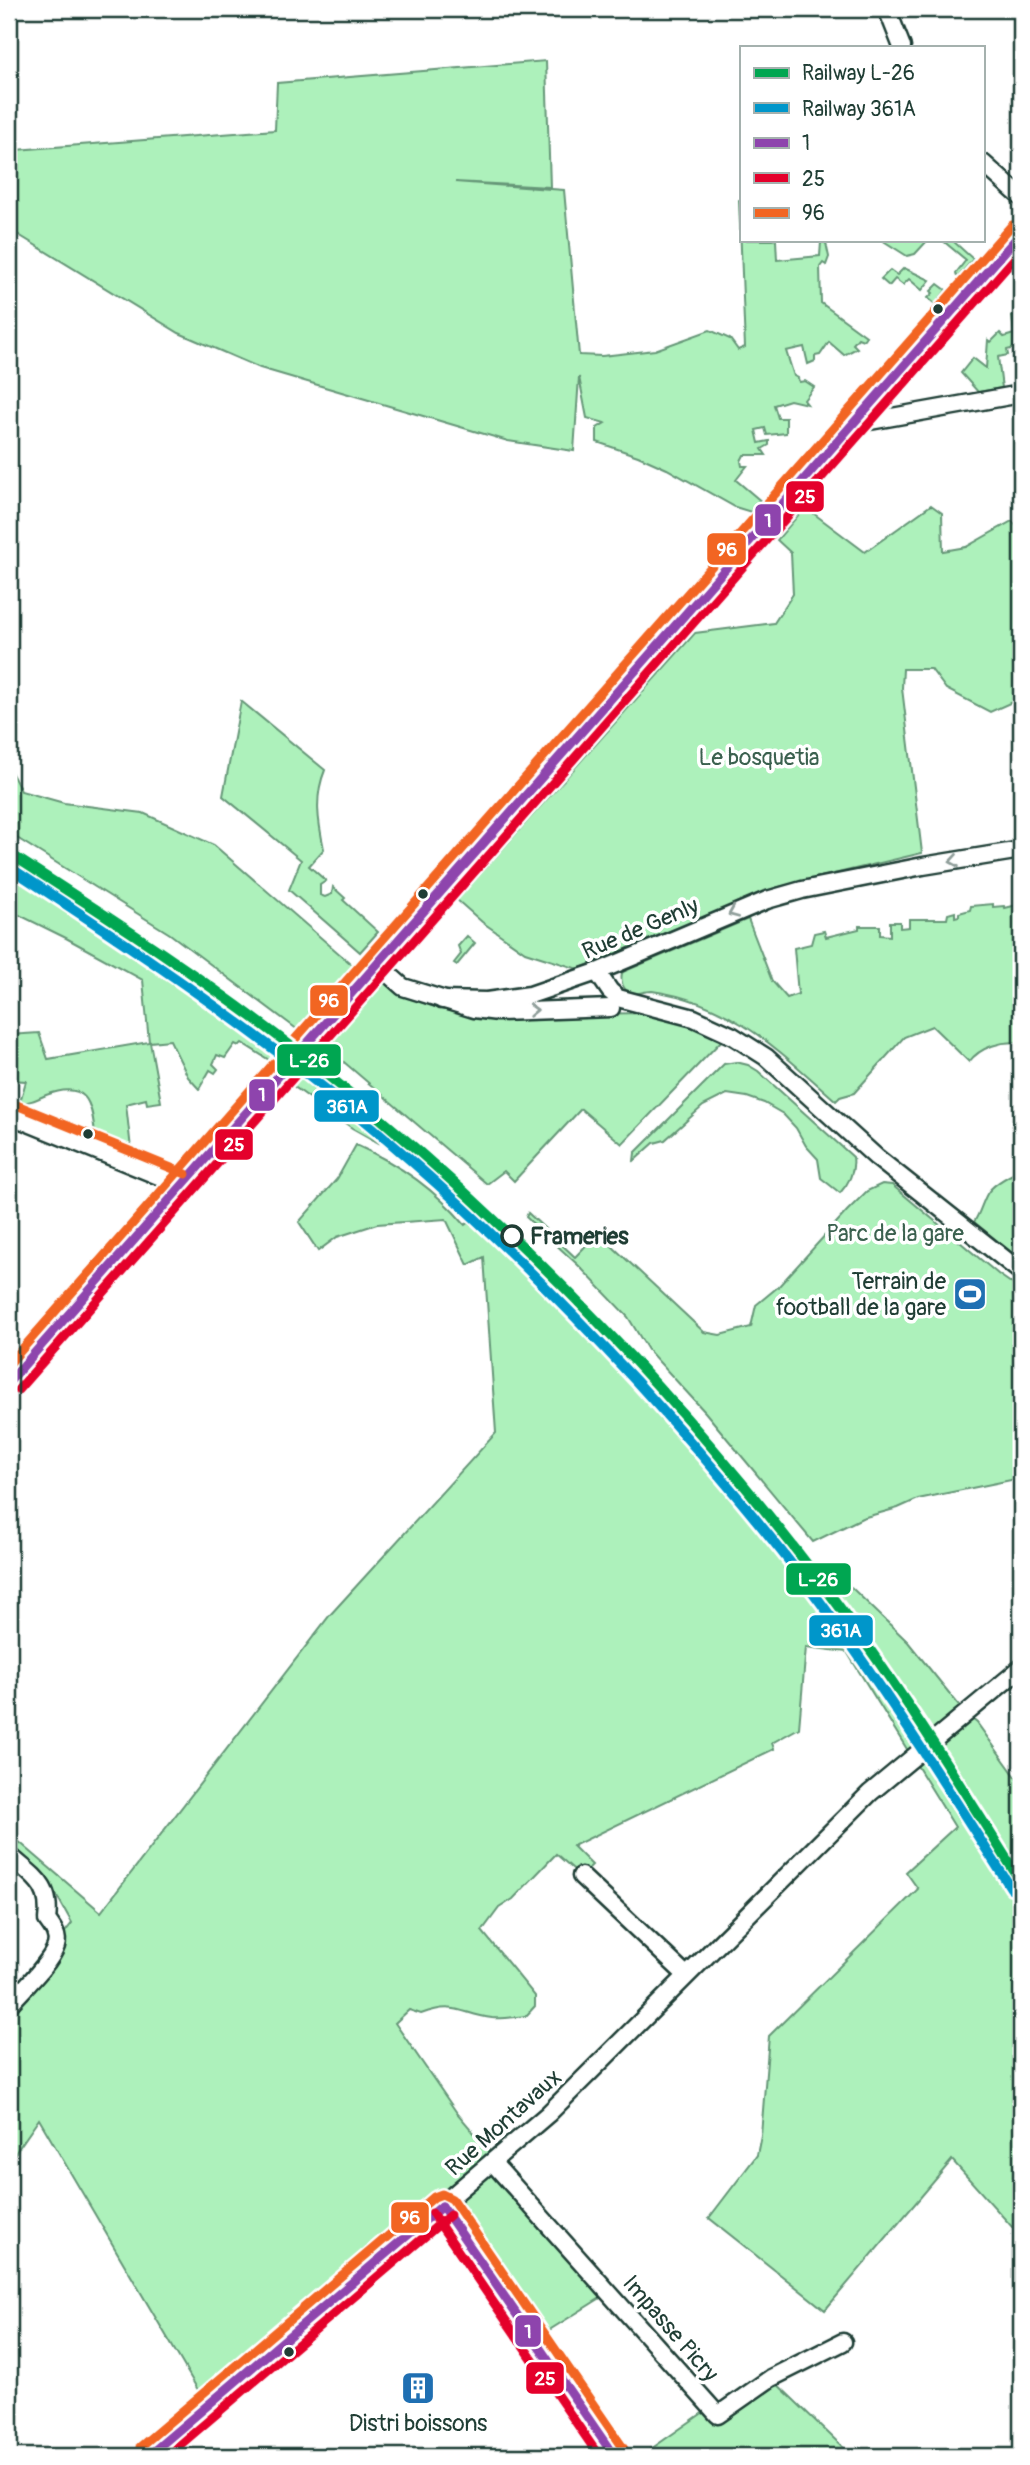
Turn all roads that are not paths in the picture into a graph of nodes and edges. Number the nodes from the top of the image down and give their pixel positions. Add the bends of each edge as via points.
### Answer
1 (887, 9) edge
2 (902, 46) edge
3 (984, 164) edge
4 (1021, 197) edge
5 (1021, 233) edge
6 (1021, 394) edge
7 (853, 424) junction
8 (1021, 850) edge
9 (377, 964) junction
10 (597, 972) junction
11 (576, 980) junction
12 (442, 1000) junction
13 (611, 1008) junction
14 (663, 1009) junction
15 (9, 1115) edge
16 (181, 1185) junction
17 (1021, 1272) edge
18 (9, 1382) edge
19 (1021, 1668) edge
20 (9, 1855) edge
21 (580, 1876) dead end
22 (686, 1975) junction
23 (9, 2005) edge
24 (494, 2163) junction
25 (442, 2206) junction
26 (843, 2342) dead end
27 (148, 2456) edge
28 (614, 2456) edge

1 - 2 street
3 - 4 street
5 - 7 main road
6 - 7 street
7 - 9 main road
8 -> 10 street, Rue de Genly via 767,900
9 - 12 street via 403,987
9 - 16 main road
10 - 11 street, Rue de Genly
10 - 14 street via 618,998
11 - 12 street, Rue de Genly via 521,997
11 - 13 street via 584,999
12 -> 13 street via 498,1012
13 - 14 street
14 - 17 street via 733,1036 766,1057 891,1170
15 - 16 street
16 - 18 main road
19 - 22 street, Rue Montavaux via 870,1793
20 - 23 street via 43,1885 56,1946
21 - 22 street
22 - 24 street, Rue Montavaux via 590,2074
24 - 25 street, Rue Montavaux
24 - 26 street, Impasse Picry via 718,2415 772,2378
25 - 27 street, Rue Montavaux
25 - 28 street

